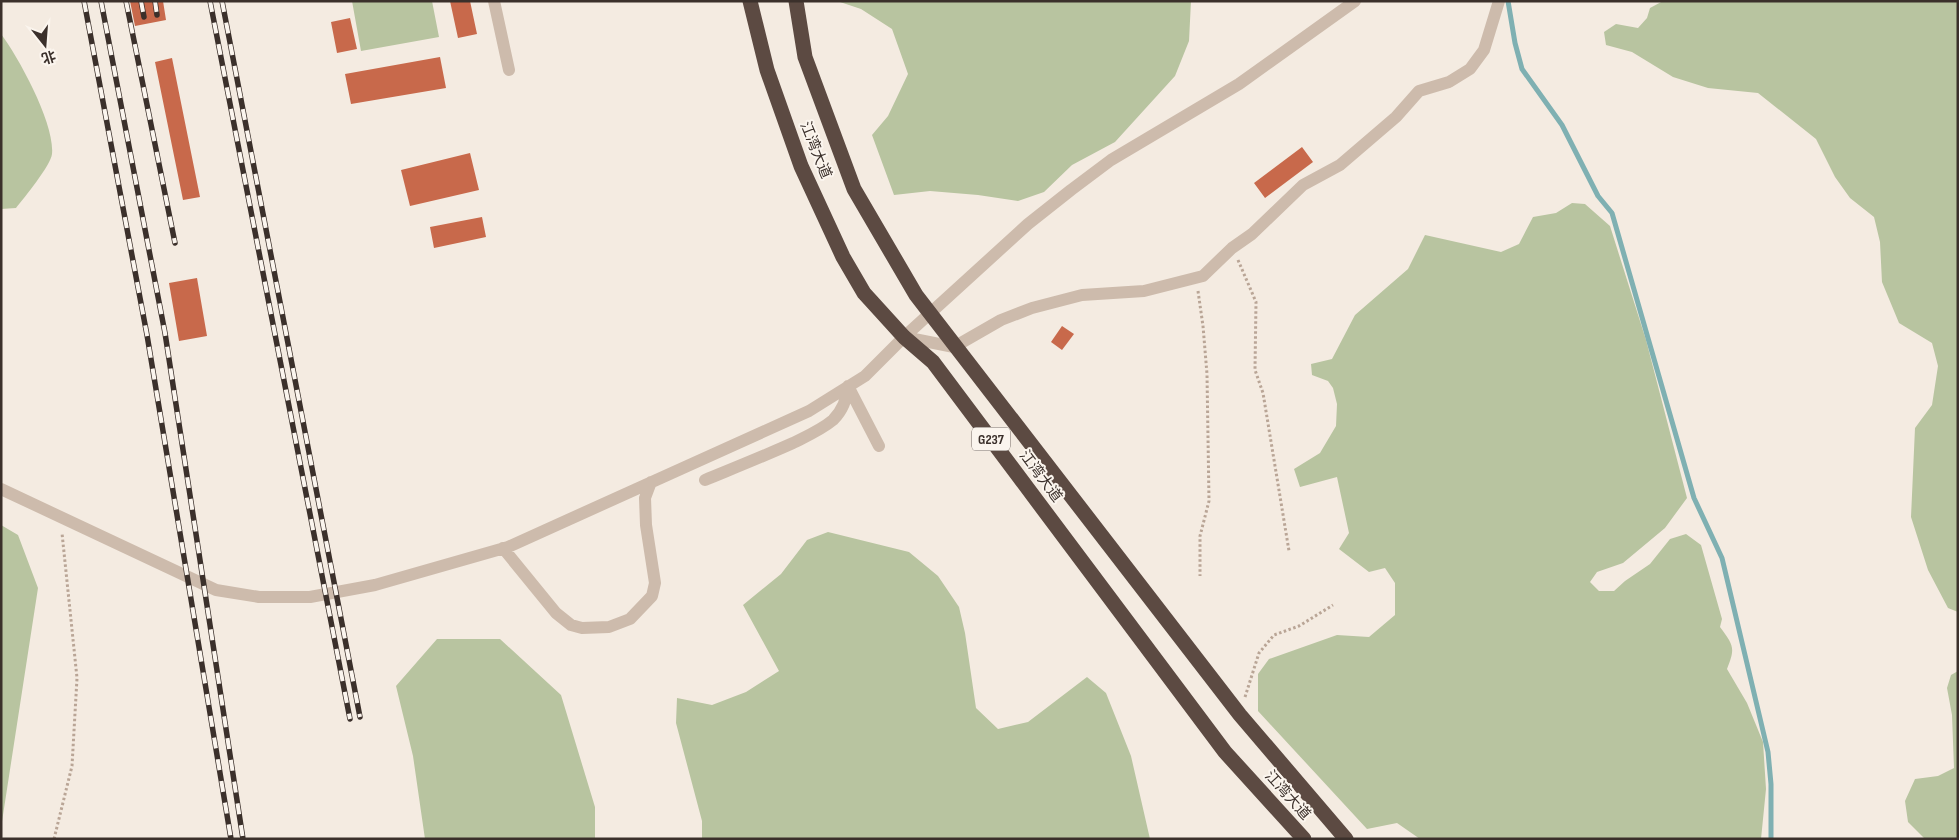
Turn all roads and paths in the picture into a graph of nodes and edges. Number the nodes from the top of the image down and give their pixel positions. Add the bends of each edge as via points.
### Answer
1 (494, 1) edge
2 (750, 1) edge
3 (796, 1) edge
4 (1355, 1) edge
5 (1499, 1) edge
6 (510, 70) dead end
7 (1232, 248) junction
8 (1196, 278) junction
9 (930, 314) junction
10 (904, 337) junction
11 (954, 346) junction
12 (848, 386) junction
13 (879, 446) dead end
14 (705, 480) dead end
15 (651, 482) junction
16 (1, 489) edge
17 (61, 518) junction
18 (503, 548) junction
19 (1289, 551) dead end
20 (1200, 576) dead end
21 (1333, 605) dead end
22 (1240, 714) junction
23 (54, 839) edge
24 (1304, 839) edge
25 (1346, 839) edge

1 - 6 street
2 - 10 highway, 江湾大道 / G237 via 767,70 802,166 843,257 864,293
3 - 9 highway, 江湾大道 / G237 via 805,57 854,189
4 - 9 street via 1239,84 1111,160 1028,224
5 - 7 street via 1484,50 1470,69 1449,82 1419,91 1396,117 1340,166 1304,185 1252,234
7 - 8 street via 1203,276
7 - 19 path via 1256,302 1255,370 1263,393
8 - 11 street via 1144,292 1082,295 1032,308 1001,320
8 - 20 path via 1206,364 1209,483 1209,501 1200,536
9 - 10 street
9 - 11 highway, 江湾大道 / G237
10 - 11 street
10 - 12 street via 865,376
10 - 24 highway, 江湾大道 / G237 via 933,362 1225,752
11 - 22 highway, 江湾大道 / G237
12 - 13 street
12 - 14 street via 843,406 819,430
12 - 15 street via 810,411
15 - 18 street
15 - 18 street via 645,498 646,525 655,583 652,596 630,619 609,627 571,625 556,613
16 - 17 street
17 - 18 street via 216,590 259,597 310,597 375,585
17 - 23 path via 77,678 72,766
21 - 22 path via 1299,626 1274,635 1258,653
22 - 25 highway, 江湾大道 / G237

